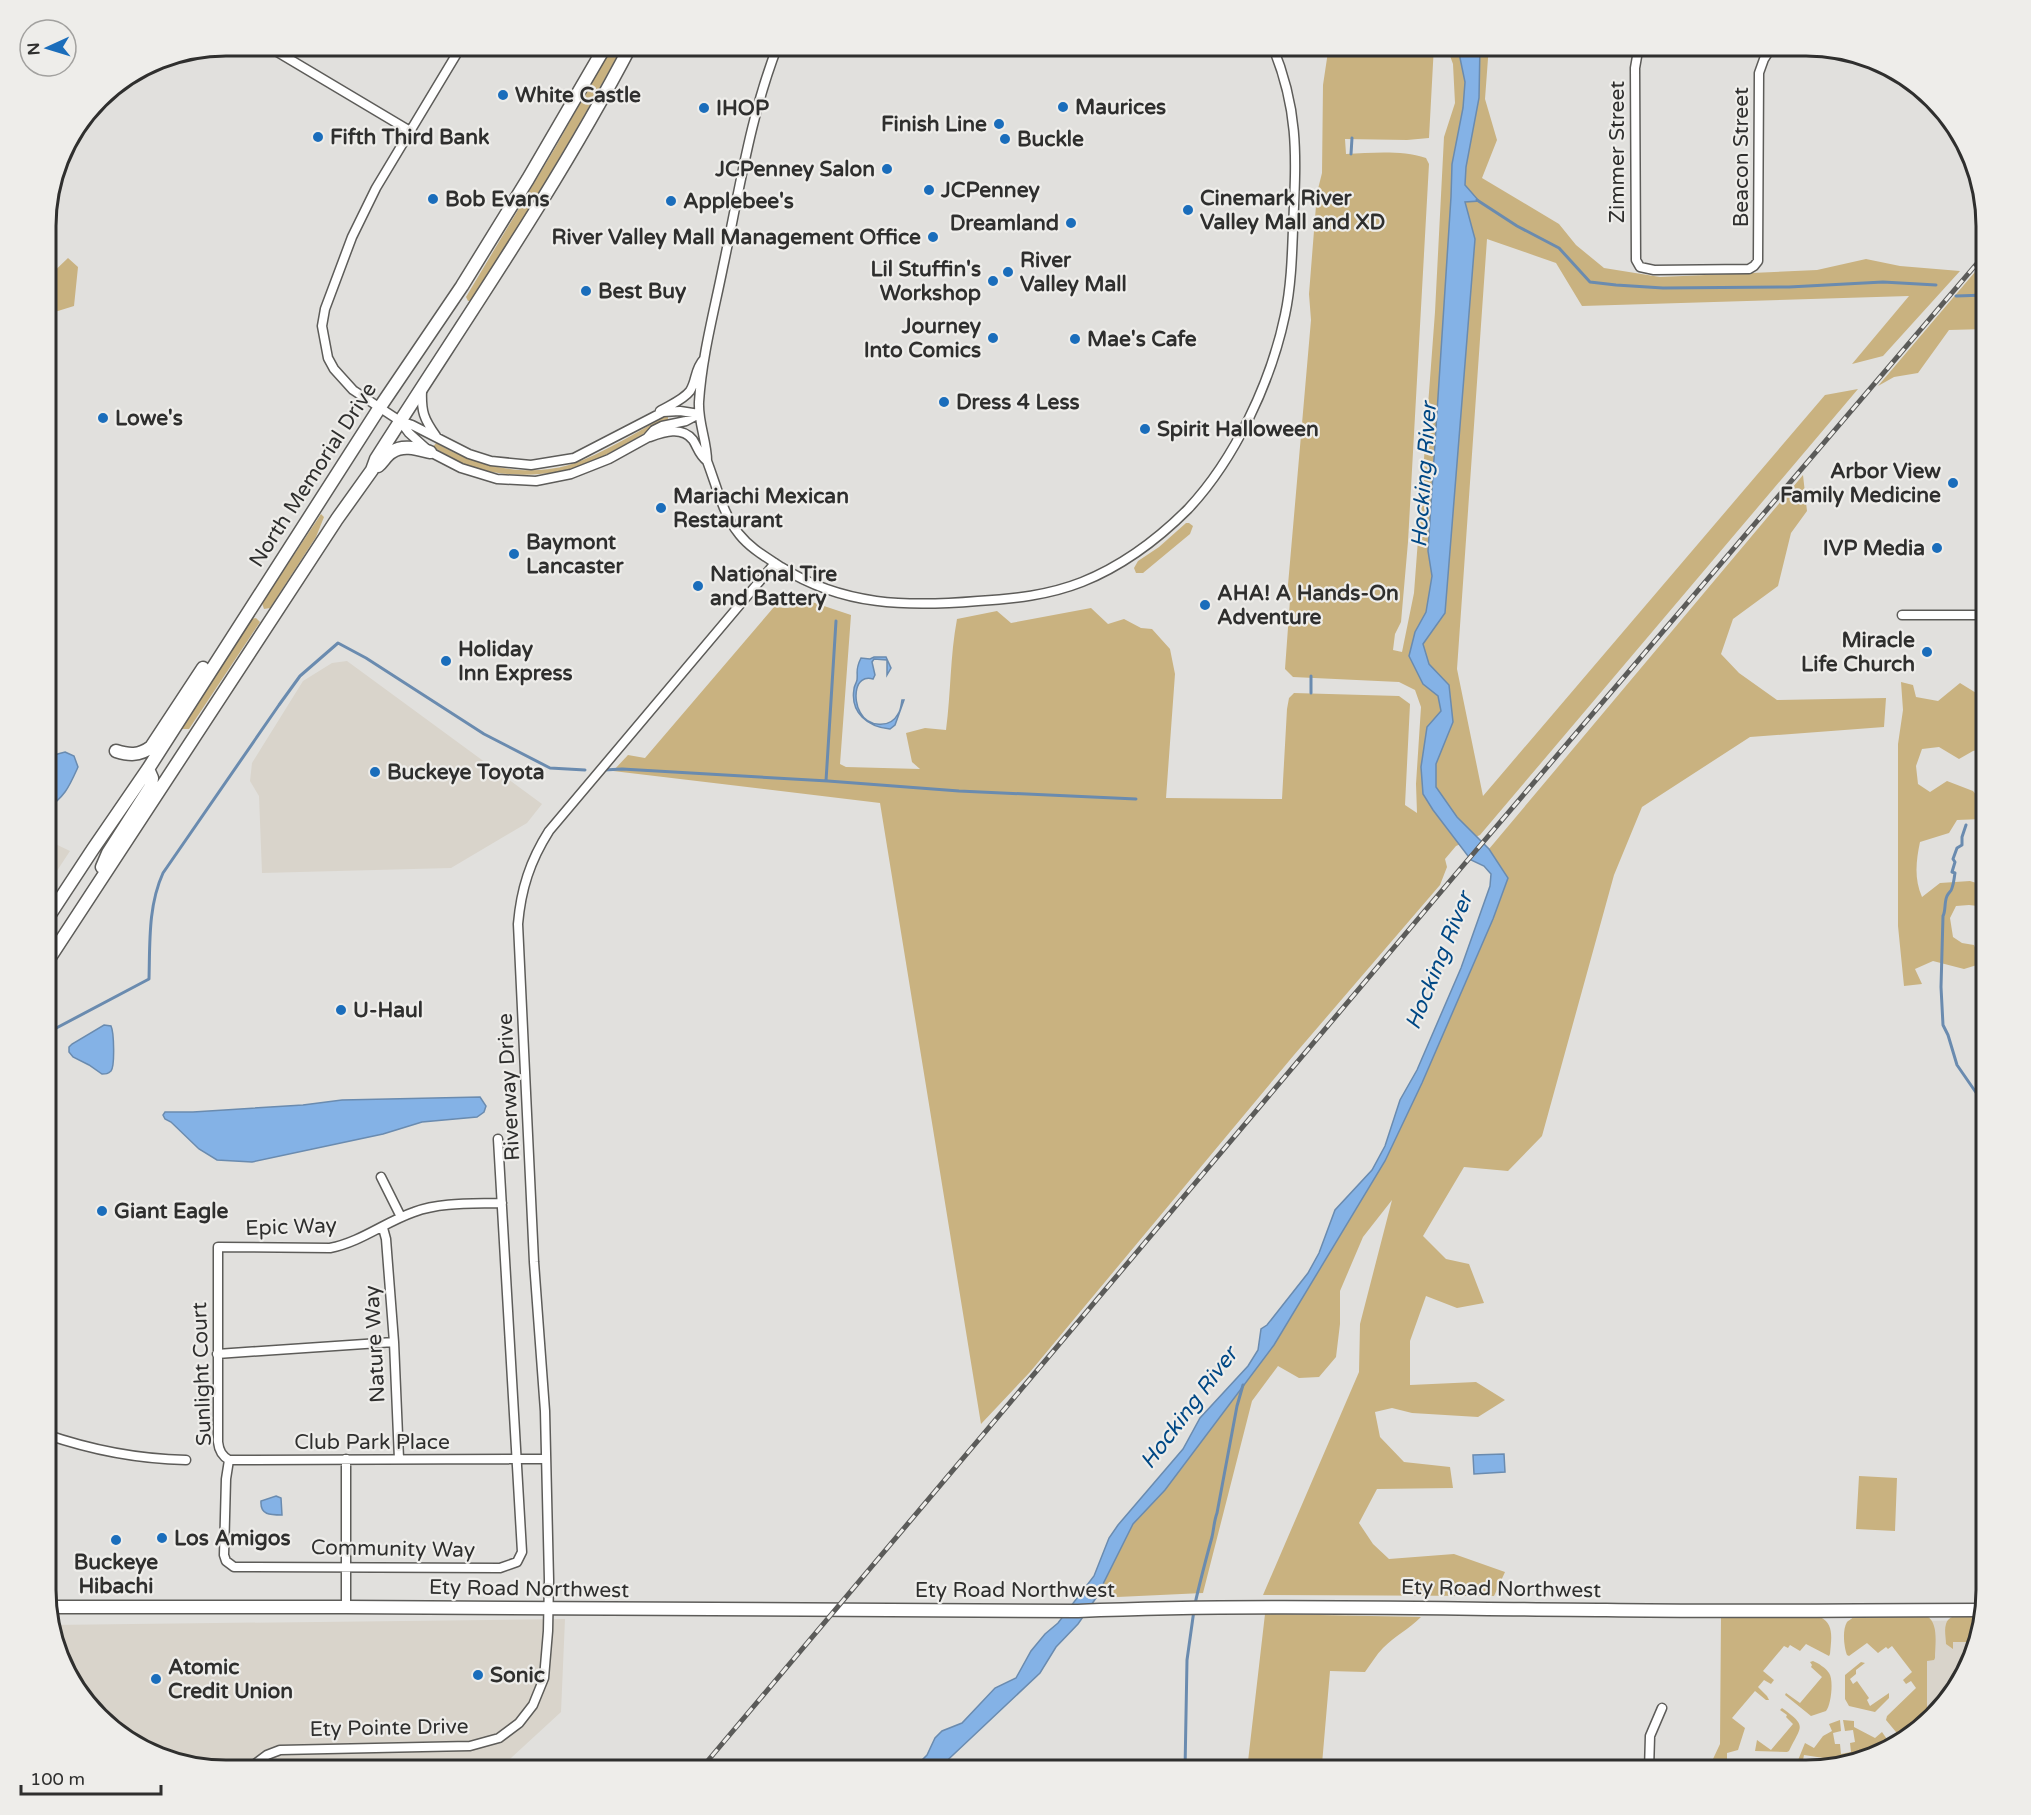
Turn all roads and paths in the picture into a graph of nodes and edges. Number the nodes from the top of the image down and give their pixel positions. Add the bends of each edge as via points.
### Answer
1 (285, 56) edge
2 (455, 56) edge
3 (600, 56) edge
4 (625, 56) edge
5 (774, 56) edge
6 (1276, 56) edge
7 (1637, 56) edge
8 (1766, 56) edge
9 (410, 131) junction
10 (1749, 269) joint
11 (704, 359) junction
12 (422, 388) junction
13 (380, 407) junction
14 (699, 414) junction
15 (654, 416) junction
16 (400, 421) junction
17 (436, 437) junction
18 (647, 438) junction
19 (430, 452) junction
20 (707, 461) junction
21 (372, 470) junction
22 (775, 563) junction
23 (1902, 615) dead end
24 (1975, 615) edge
25 (234, 634) junction
26 (116, 751) dead end
27 (148, 769) junction
28 (56, 905) edge
29 (78, 916) junction
30 (56, 949) edge
31 (498, 1139) dead end
32 (381, 1177) dead end
33 (501, 1203) junction
34 (400, 1217) junction
35 (383, 1228) junction
36 (218, 1247) joint
37 (394, 1342) junction
38 (217, 1354) junction
39 (56, 1437) edge
40 (516, 1458) junction
41 (346, 1459) junction
42 (399, 1459) junction
43 (546, 1459) junction
44 (186, 1460) dead end
45 (229, 1460) junction
46 (231, 1566) joint
47 (346, 1566) junction
48 (57, 1607) edge
49 (346, 1607) junction
50 (549, 1609) junction
51 (1974, 1610) edge
52 (1662, 1708) dead end
53 (260, 1760) edge
54 (1649, 1760) edge

1 - 9 street
2 - 9 street
3 - 13 main road, North Memorial Drive via 462,286
4 - 12 main road, North Memorial Drive via 545,198
5 - 11 street via 745,161
6 - 22 street via 1291,102 1295,144 1286,312 1270,367 1238,439 1188,508 1136,553 1088,579 1060,590 1019,598 923,604 860,599 815,585
7 - 10 street, Zimmer Street via 1636,260 1640,267 1654,270
8 - 10 street, Beacon Street via 1759,74 1759,255
9 - 13 street via 363,211 332,289 322,326 334,369 353,390
11 - 14 street
11 - 15 street via 697,366 690,390
12 - 16 main road, North Memorial Drive
12 - 17 street via 423,415
13 - 16 street
13 - 25 main road, North Memorial Drive
14 - 15 street via 672,411
14 - 18 street via 662,426
14 - 20 street
15 - 17 street via 574,458 541,464 480,458
16 - 17 street
16 - 19 street
16 - 21 main road, North Memorial Drive
18 - 19 street via 592,467 536,481 478,474
18 - 20 street via 681,432
19 - 21 main road, North Memorial Drive via 407,448 393,451
20 - 22 street via 736,531
21 - 29 main road, North Memorial Drive
22 - 43 street, Riverway Drive via 549,831 531,863 520,901 518,924
23 - 24 street
25 - 26 main road via 206,664 151,747 141,754
25 - 27 main road, North Memorial Drive
27 - 28 main road, North Memorial Drive
27 - 29 main road via 151,786 83,897
29 - 30 main road, North Memorial Drive
31 - 33 street
32 - 34 street
33 - 34 street, Epic Way via 429,1207
33 - 40 street
34 - 35 street, Epic Way
35 - 36 street, Epic Way via 330,1248
35 - 37 street, Nature Way
36 - 38 street, Sunlight Court
37 - 38 street
37 - 42 street, Nature Way
38 - 45 street, Sunlight Court via 218,1442 219,1450
39 - 44 street via 150,1459
40 - 42 street, Club Park Place
40 - 43 street, Club Park Place
40 - 47 street, Community Way via 522,1552 517,1562 501,1568
41 - 42 street, Club Park Place
41 - 45 street, Club Park Place
41 - 47 street
43 - 50 street, Riverway Drive
45 - 46 street, Sunlight Court via 224,1546 226,1562
46 - 47 street, Community Way
47 - 49 street
48 - 49 main road, Ety Road Northwest
49 - 50 main road, Ety Road Northwest
50 - 51 main road, Ety Road Northwest via 1078,1611 1306,1606
50 - 53 street, Ety Pointe Drive via 544,1678 533,1705 519,1723 499,1738 470,1746 280,1750
52 - 54 street via 1650,1736

